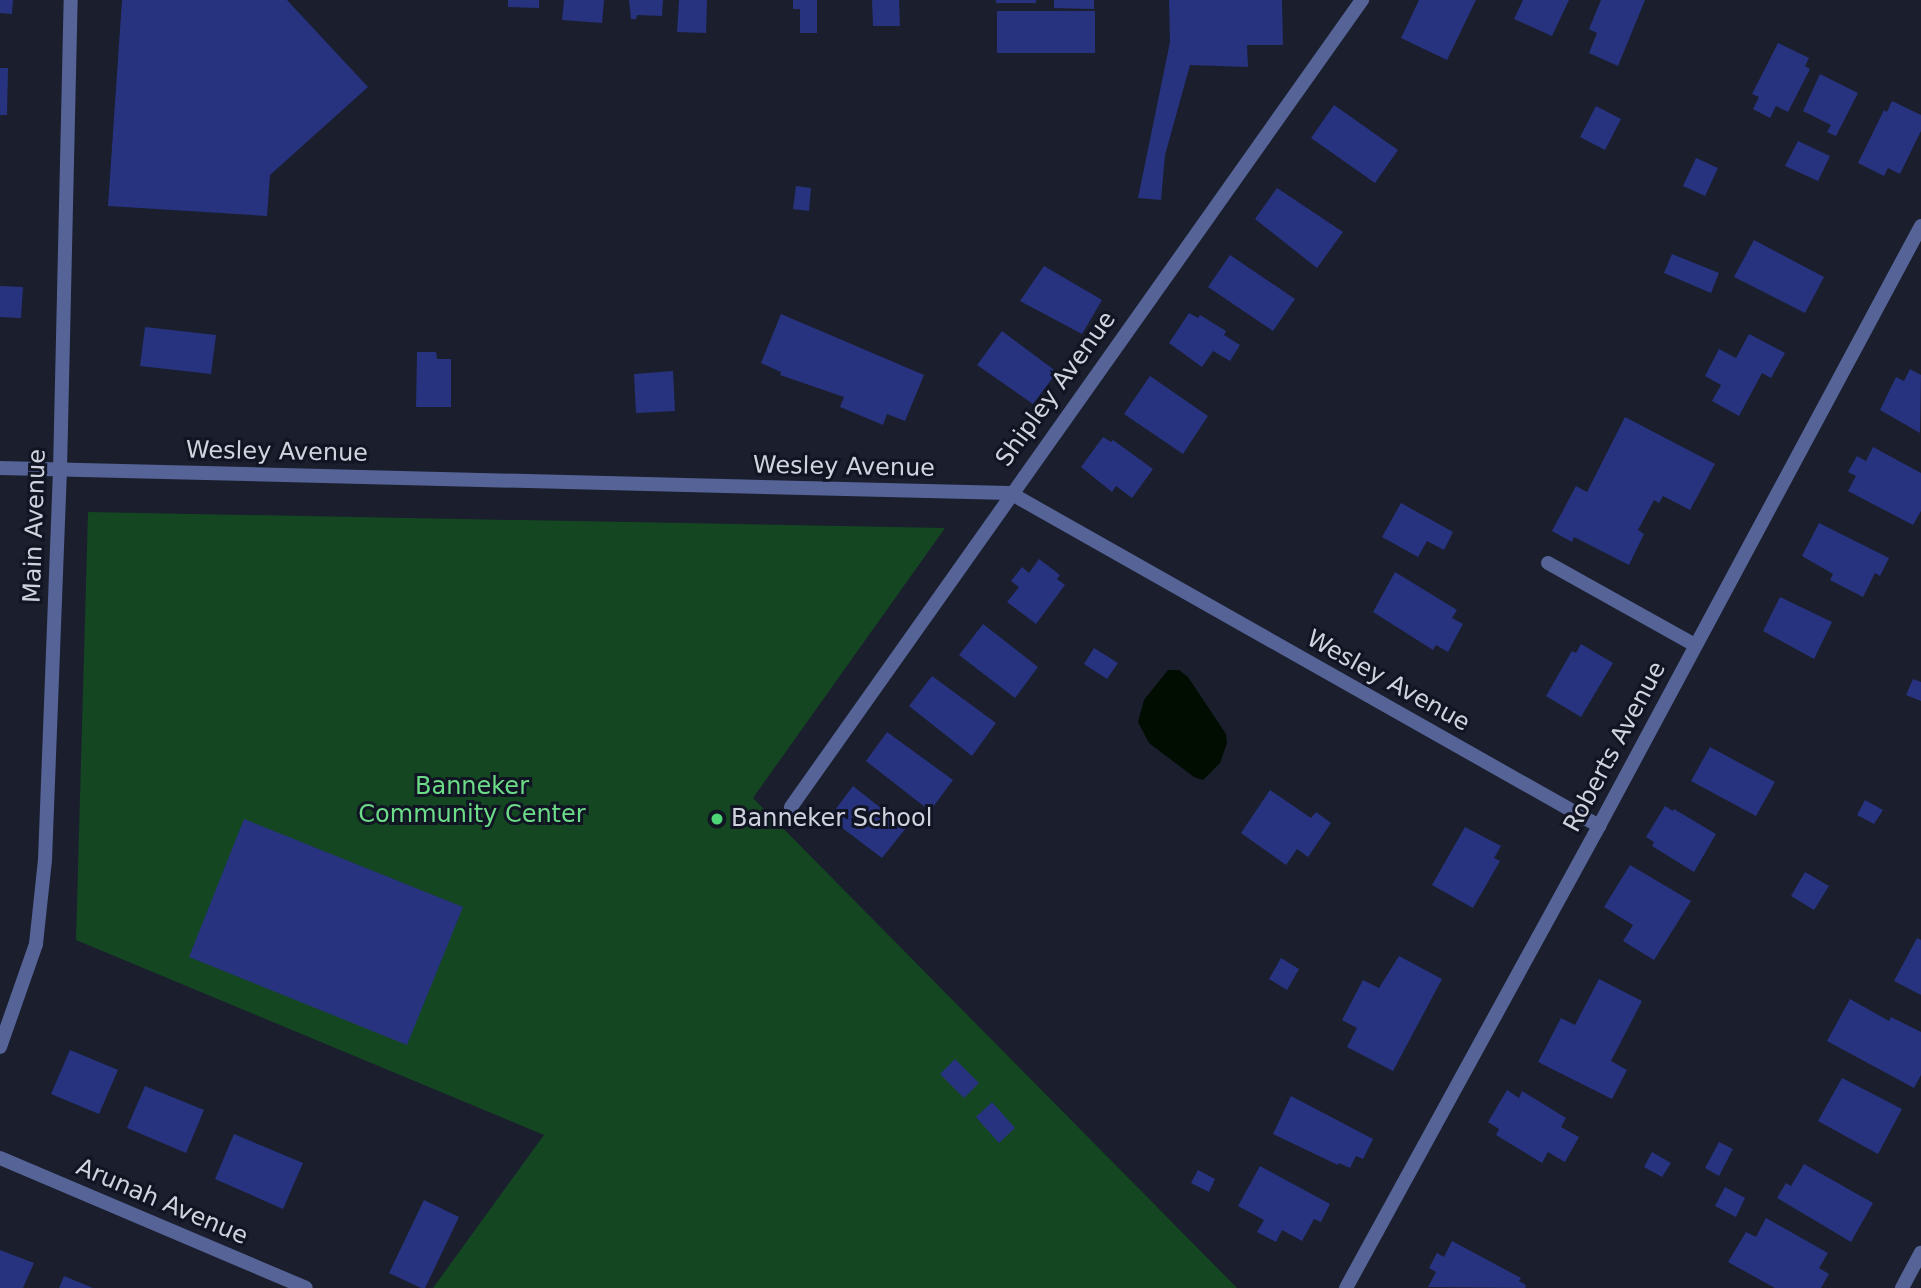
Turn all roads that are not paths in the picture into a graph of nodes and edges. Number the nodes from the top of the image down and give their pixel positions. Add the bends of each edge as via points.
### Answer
1 (71, 0) edge
2 (1362, 0) edge
3 (1921, 226) edge
4 (0, 468) edge
5 (60, 470) junction
6 (1010, 494) junction
7 (1548, 563) dead end
8 (1695, 645) junction
9 (791, 807) dead end
10 (1600, 826) junction
11 (0, 1047) edge
12 (0, 1158) edge
13 (1921, 1253) edge
14 (306, 1288) edge
15 (1346, 1288) edge
16 (1902, 1288) edge

1 - 5 street, Main Avenue
2 - 6 street, Shipley Avenue
3 - 8 street, Roberts Avenue
4 - 5 street, Wesley Avenue
5 - 6 street, Wesley Avenue
5 - 11 street, Main Avenue via 45,860 36,944
6 - 9 street, Shipley Avenue
6 - 10 street, Wesley Avenue
7 - 8 street
8 - 10 street, Roberts Avenue
10 - 15 street, Roberts Avenue
12 - 14 street, Arunah Avenue
13 - 16 street

